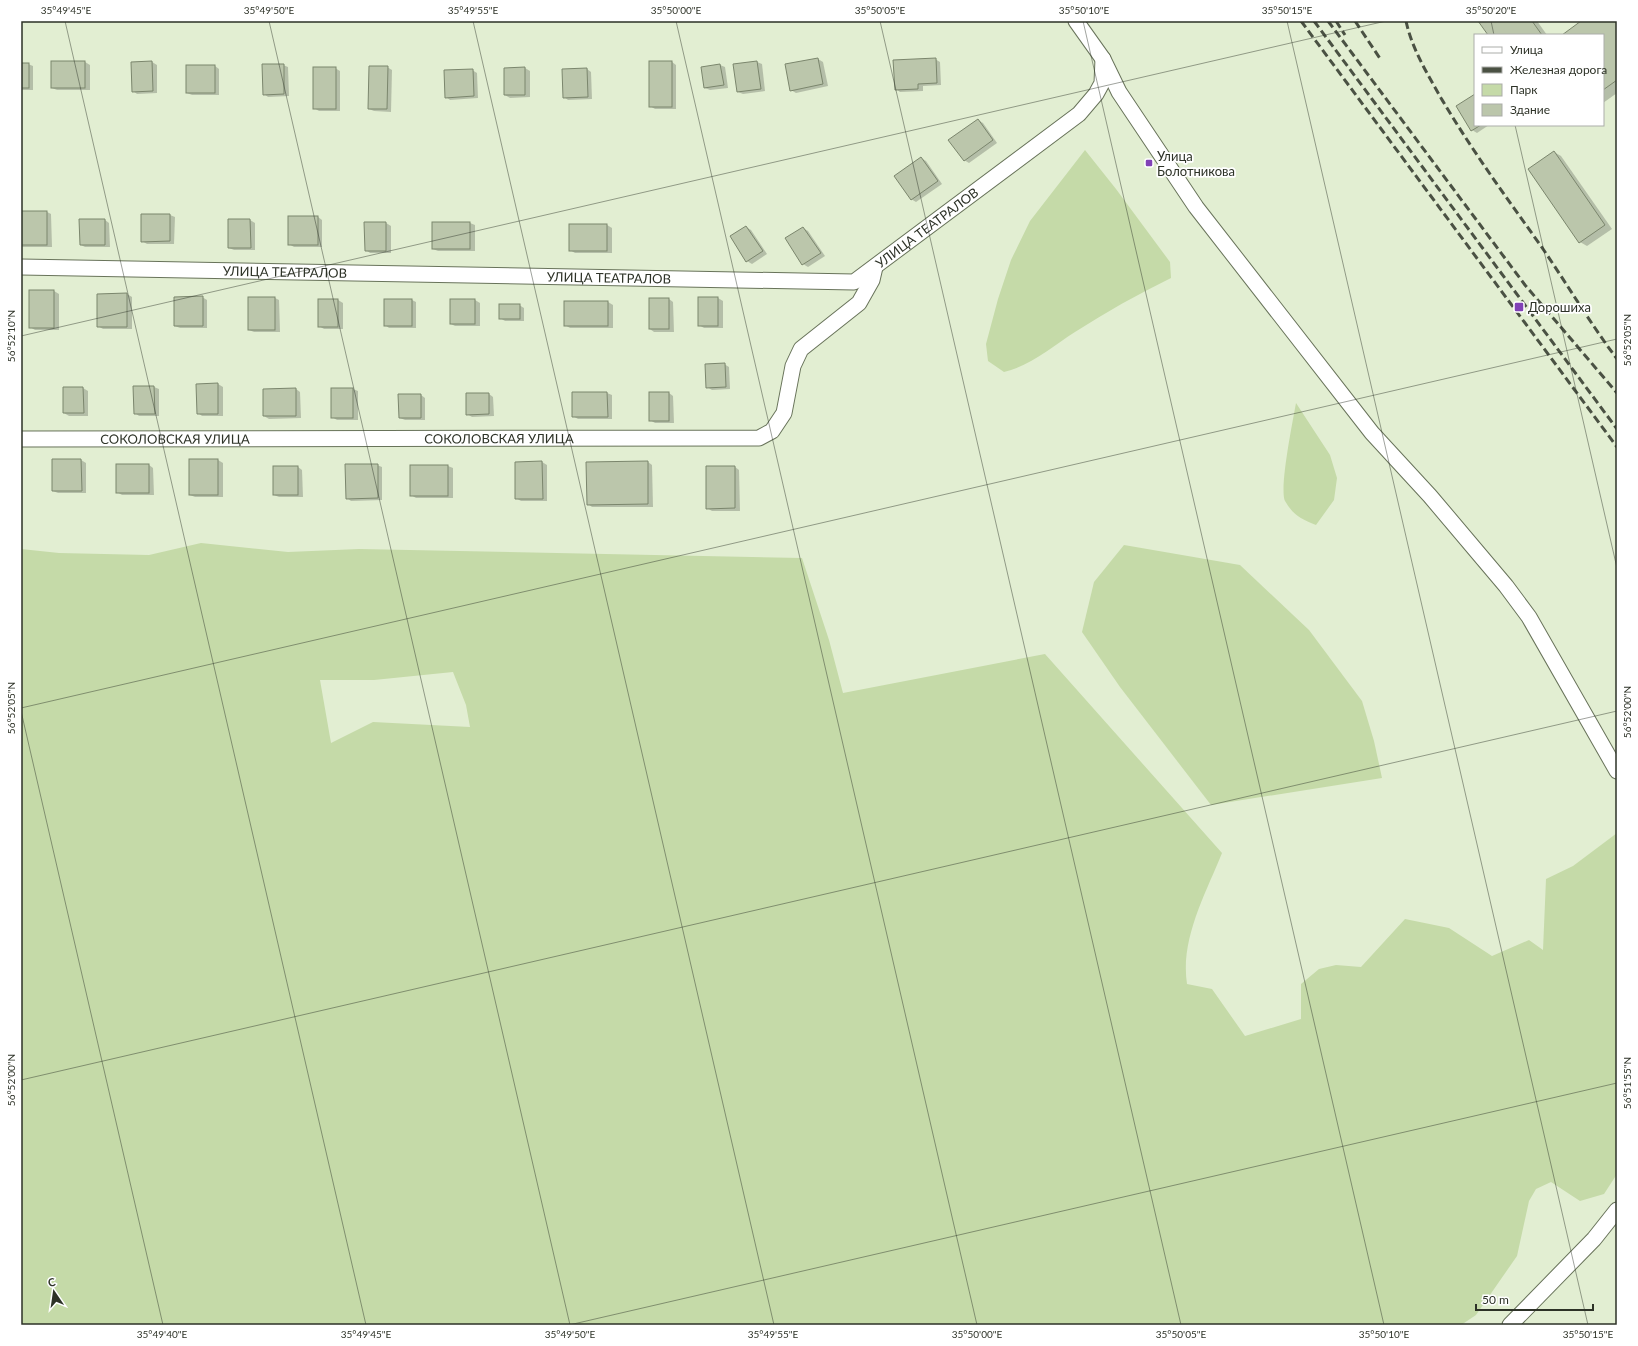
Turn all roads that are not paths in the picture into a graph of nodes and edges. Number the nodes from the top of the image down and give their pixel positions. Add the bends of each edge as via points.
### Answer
1 (1076, 21) edge
2 (1103, 59) junction
3 (21, 267) edge
4 (875, 267) junction
5 (21, 439) edge
6 (1617, 771) edge
7 (1617, 1210) edge
8 (1510, 1325) edge

1 - 2 street
2 - 4 street, УЛИЦА ТЕАТРАЛОВ via 1102,83 1079,114
2 - 6 street via 1119,92 1196,207 1372,433 1430,496 1529,617
3 - 4 street, УЛИЦА ТЕАТРАЛОВ via 854,282
4 - 5 street, СОКОЛОВСКАЯ УЛИЦА via 872,280 859,303 801,349 793,366 784,413 772,431 759,438
7 - 8 street via 1594,1239

